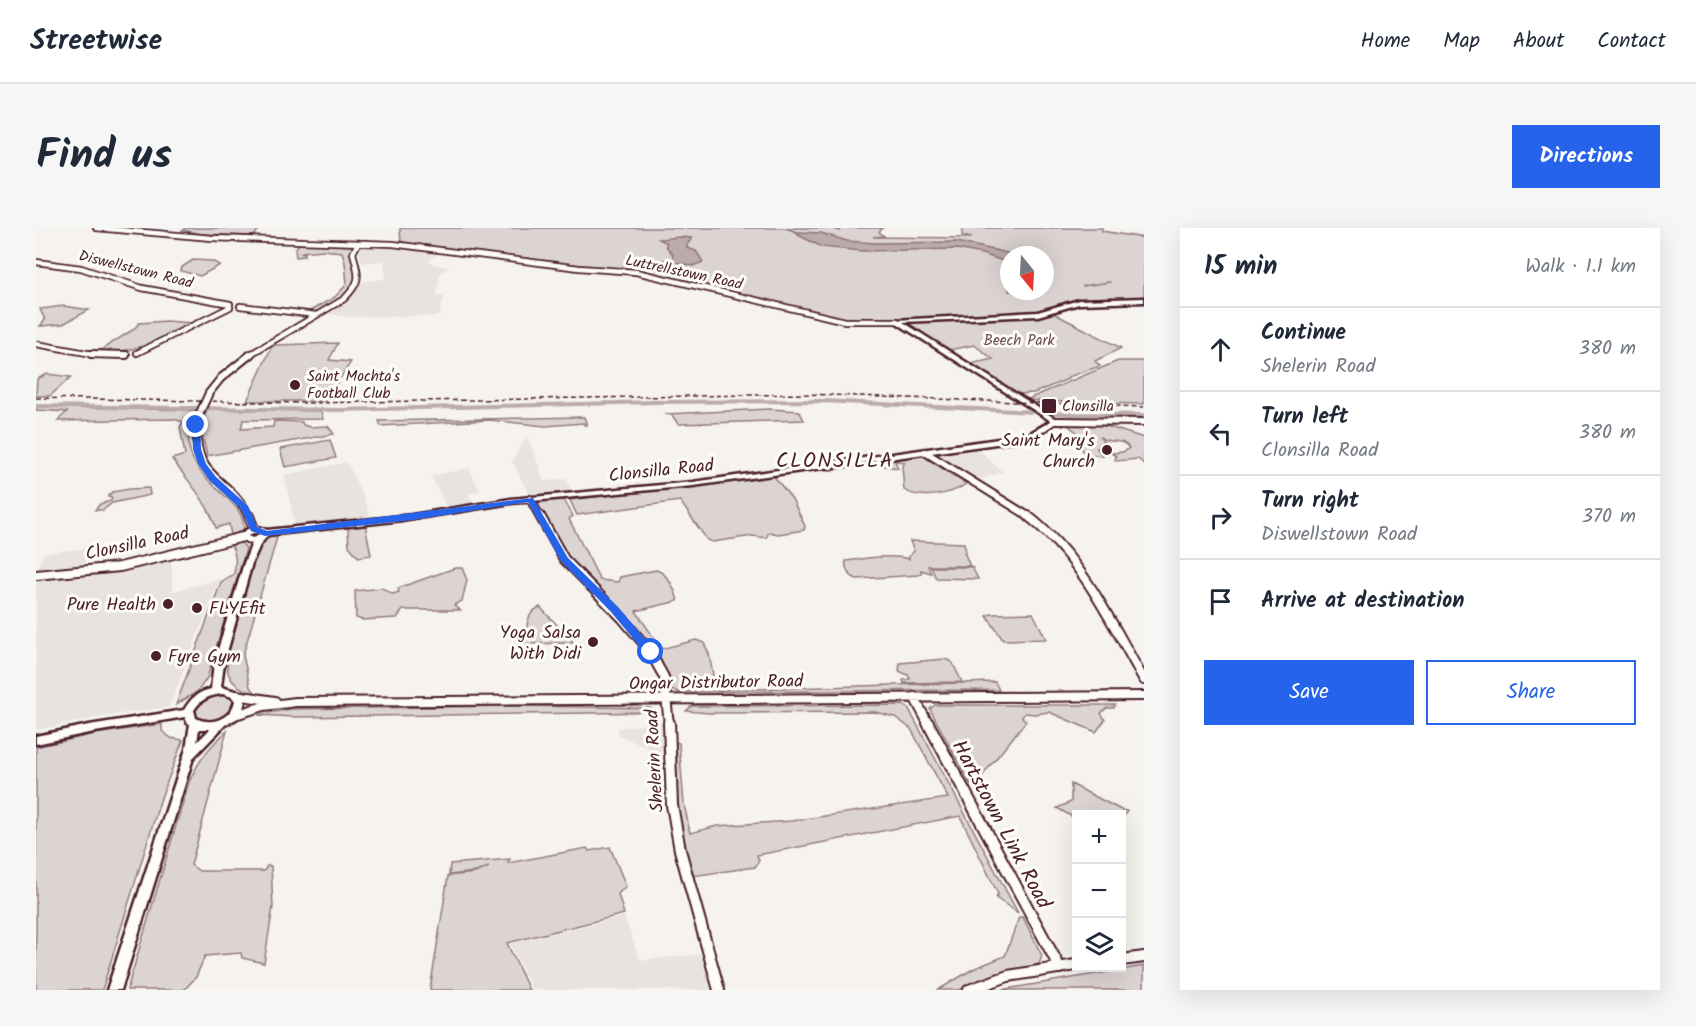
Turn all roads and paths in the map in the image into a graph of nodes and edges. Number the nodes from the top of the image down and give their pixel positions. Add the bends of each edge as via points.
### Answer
1 (96, 228) edge
2 (358, 243) junction
3 (36, 262) edge
4 (1144, 300) edge
5 (230, 306) junction
6 (316, 315) junction
7 (897, 321) junction
8 (36, 344) edge
9 (1056, 421) junction
10 (1144, 422) edge
11 (925, 452) junction
12 (530, 499) junction
13 (254, 529) junction
14 (263, 536) junction
15 (245, 539) junction
16 (250, 556) junction
17 (36, 574) edge
18 (1144, 680) edge
19 (216, 691) junction
20 (237, 695) junction
21 (1144, 696) edge
22 (914, 697) junction
23 (668, 700) junction
24 (289, 702) junction
25 (235, 715) junction
26 (192, 718) junction
27 (222, 723) junction
28 (36, 740) edge
29 (188, 759) junction
30 (1144, 957) edge
31 (1126, 959) edge
32 (1072, 966) edge
33 (1060, 968) junction
34 (114, 990) edge
35 (719, 990) edge
36 (969, 990) edge

1 - 2 street, Luttrellstown Road via 212,238
2 - 6 street via 353,253 359,276 355,288
2 - 7 street, Luttrellstown Road via 635,272 845,321
3 - 5 street, Diswellstown Road via 81,268 142,288
4 - 7 main road via 1079,302 1038,314
5 - 6 street, Diswellstown Road via 239,303
5 - 8 street via 137,353 96,355
6 - 13 street, bridge via 254,351 221,378 197,419 195,438 202,464 245,508
7 - 9 main road
9 - 10 street
9 - 11 main road, Clonsilla Road via 1026,438
11 - 12 main road, Clonsilla Road via 686,485
11 - 18 street via 1017,508 1054,538 1075,564
12 - 14 main road, Clonsilla Road
12 - 23 street, Shelerin Road via 564,559 615,609 649,650 664,677
13 - 14 main road via 260,529
13 - 15 main road via 245,533
14 - 15 main road, Clonsilla Road
14 - 16 main road
15 - 16 main road
15 - 17 street, Clonsilla Road via 116,568
16 - 19 main road via 219,663
19 - 20 main road
19 - 26 main road via 196,700
20 - 24 street, Ongar Distributor Road
20 - 25 main road via 240,705
21 - 22 street, Ongar Distributor Road
22 - 23 street, Ongar Distributor Road
22 - 33 street, Hartstown Link Road
23 - 24 street, Ongar Distributor Road
23 - 35 street, Shelerin Road via 672,805 680,850
24 - 25 street, Ongar Distributor Road
25 - 27 main road
26 - 27 main road via 207,726
26 - 28 main road via 89,729
26 - 29 main road
27 - 29 main road
29 - 34 main road
30 - 31 street
32 - 33 street
33 - 36 street via 1008,976

